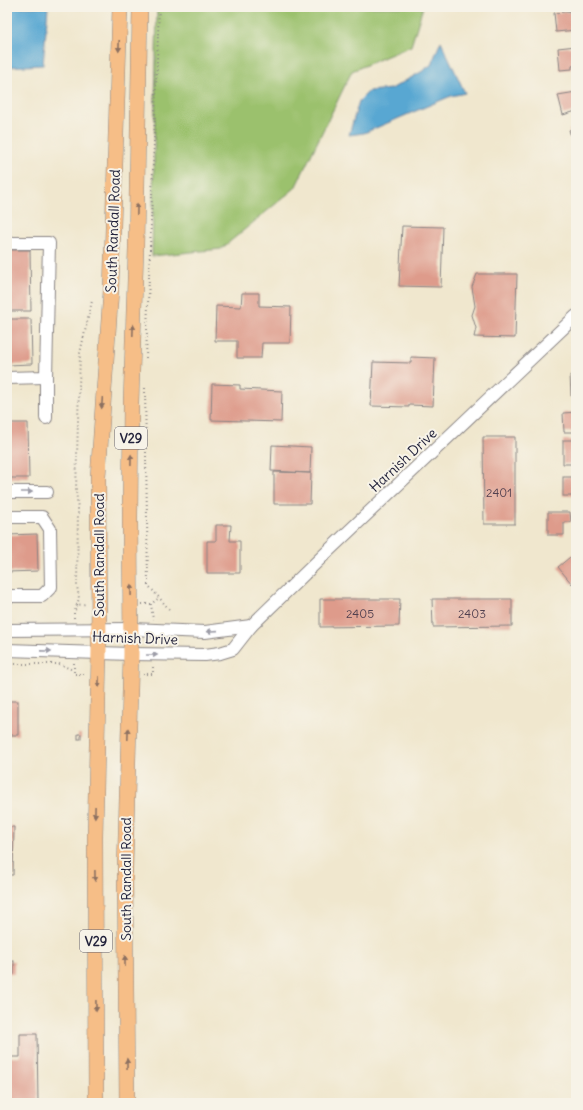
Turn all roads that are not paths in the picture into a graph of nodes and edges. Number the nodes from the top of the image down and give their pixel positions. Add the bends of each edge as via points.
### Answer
1 (120, 7) edge
2 (140, 7) edge
3 (7, 244) edge
4 (576, 316) edge
5 (46, 377) junction
6 (7, 378) edge
7 (46, 418) dead end
8 (7, 492) edge
9 (47, 492) dead end
10 (7, 516) edge
11 (7, 596) edge
12 (251, 626) junction
13 (99, 629) junction
14 (131, 629) junction
15 (7, 630) edge
16 (7, 650) edge
17 (99, 652) junction
18 (131, 654) junction
19 (96, 1103) edge
20 (127, 1103) edge

1 -> 13 main road, South Randall Road / V29 via 111,290 98,477
14 -> 2 main road, South Randall Road / V29 via 131,403
3 - 5 street via 49,243
4 - 12 street, Harnish Drive
5 - 6 street
5 - 7 street
8 -> 9 street
10 - 11 street via 42,517 50,529 51,587 42,596
12 -> 14 street, Harnish Drive via 205,632
18 -> 12 street, Harnish Drive via 220,653 233,649
13 - 14 street, Harnish Drive
13 - 15 street, Harnish Drive
13 - 17 main road, South Randall Road / V29
14 - 18 main road, South Randall Road / V29
16 -> 17 street, Harnish Drive
17 - 18 street, Harnish Drive
17 -> 19 main road, South Randall Road / V29 via 95,837
20 -> 18 main road, South Randall Road / V29 via 125,870

